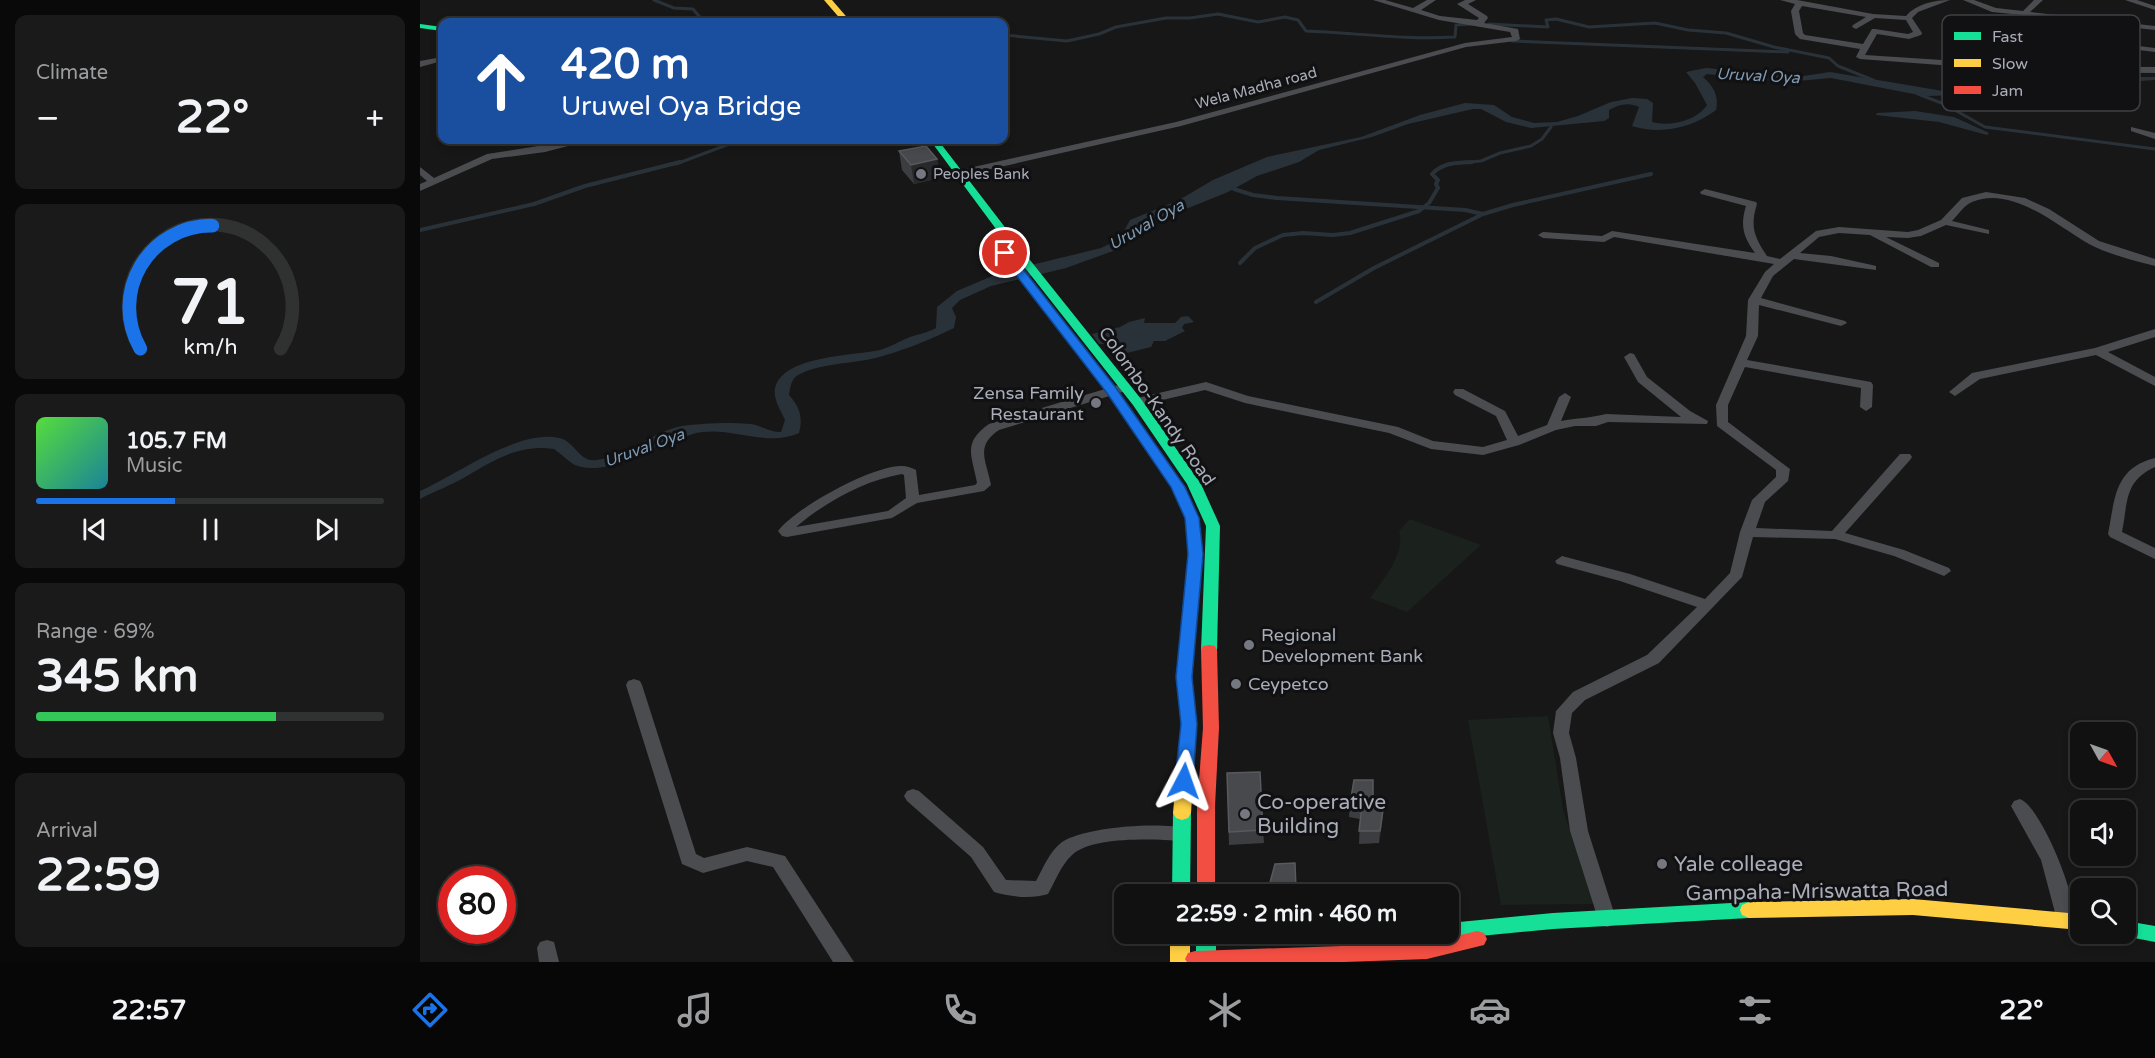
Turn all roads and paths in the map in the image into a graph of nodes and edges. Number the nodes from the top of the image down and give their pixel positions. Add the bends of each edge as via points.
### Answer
1 (818, 0) edge
2 (828, 0) edge
3 (1377, 0) edge
4 (1432, 0) edge
5 (1472, 0) edge
6 (1784, 0) edge
7 (1946, 0) edge
8 (1966, 0) edge
9 (2129, 0) edge
10 (2038, 1) edge
11 (1800, 3) junction
12 (2155, 8) edge
13 (1414, 11) junction
14 (2027, 14) junction
15 (2036, 15) edge
16 (1873, 16) junction
17 (833, 18) edge
18 (844, 18) edge
19 (1908, 18) junction
20 (1480, 24) junction
21 (420, 26) edge
22 (2140, 26) edge
23 (438, 28) edge
24 (2155, 28) edge
25 (1875, 31) junction
26 (1865, 48) junction
27 (2140, 48) edge
28 (2155, 50) edge
29 (438, 60) edge
30 (1942, 63) edge
31 (420, 64) edge
32 (2140, 70) edge
33 (2155, 70) edge
34 (2134, 129) dead end
35 (2155, 136) edge
36 (568, 144) edge
37 (925, 144) edge
38 (937, 144) edge
39 (420, 170) edge
40 (960, 173) junction
41 (433, 182) junction
42 (420, 188) edge
43 (1705, 192) dead end
44 (973, 197) junction
45 (1945, 222) junction
46 (1868, 232) junction
47 (1985, 232) dead end
48 (1543, 235) dead end
49 (1763, 258) junction
50 (1786, 259) junction
51 (2155, 263) edge
52 (1935, 265) dead end
53 (1872, 268) dead end
54 (1754, 300) junction
55 (1841, 323) dead end
56 (2155, 333) edge
57 (2098, 351) junction
58 (1630, 357) dead end
59 (1742, 363) junction
60 (2155, 382) edge
61 (1459, 392) dead end
62 (1955, 392) dead end
63 (1118, 393) junction
64 (1565, 397) dead end
65 (1137, 402) junction
66 (1866, 407) dead end
67 (1702, 421) junction
68 (1722, 423) junction
69 (1552, 427) junction
70 (1514, 442) junction
71 (1905, 457) dead end
72 (2155, 462) edge
73 (1171, 477) dead end
74 (913, 500) junction
75 (1747, 532) junction
76 (1836, 535) junction
77 (2155, 554) edge
78 (1562, 561) dead end
79 (1944, 571) dead end
80 (1708, 605) junction
81 (1208, 676) junction
82 (1184, 677) junction
83 (634, 685) dead end
84 (913, 796) dead end
85 (2020, 806) dead end
86 (1181, 834) junction
87 (1181, 884) edge
88 (1206, 884) edge
89 (2070, 913) edge
90 (1607, 919) junction
91 (1554, 921) junction
92 (2070, 921) edge
93 (1459, 930) edge
94 (2136, 931) edge
95 (2155, 934) edge
96 (1180, 944) edge
97 (1206, 944) edge
98 (1206, 960) edge
99 (1180, 961) edge
100 (844, 962) edge

1 - 17 main road
2 - 18 main road
3 - 13 street
4 - 13 street
5 - 20 street via 1461,4 1481,14 1484,18
6 - 11 street
7 - 19 street via 1915,10
8 - 14 street via 1995,10
9 - 12 street
10 - 14 street
11 - 16 street
11 - 26 street via 1795,11 1803,37
13 - 20 street
14 - 15 street
16 - 19 street
16 - 25 street via 1856,27
19 - 25 street via 1918,33 1909,37
20 - 40 street, Wela Madha road via 1511,29 1516,39 1465,45 1178,124
21 - 23 main road
22 - 24 street
25 - 26 street
26 - 30 street via 1860,57
27 - 28 street
29 - 31 street
32 - 33 street
34 - 35 street
36 - 41 street via 490,156
37 - 44 main road
38 - 40 main road
39 - 41 street
40 - 44 main road
41 - 42 street
43 - 49 street via 1752,204 1746,220 1747,236
44 - 63 main road, Colombo-Kandy Road
45 - 46 street via 1908,235
45 - 47 street
45 - 51 street via 1966,200 1986,195 2021,200 2094,243
46 - 50 street via 1839,230 1816,234
46 - 52 street
48 - 49 street via 1604,238 1612,234
49 - 50 street
50 - 53 street via 1831,259
50 - 54 street via 1769,274
54 - 55 street
54 - 59 street via 1752,336
56 - 57 street
57 - 60 street
57 - 62 street via 1976,376
58 - 67 street via 1642,379 1686,414
59 - 66 street via 1867,385
59 - 68 street via 1722,405
61 - 70 street via 1501,414
63 - 65 main road, Colombo-Kandy Road
63 - 74 street via 994,427 981,436 976,448 984,485
64 - 69 street
65 - 70 street via 1206,386 1245,399 1393,430 1431,445 1482,451
65 - 81 main road, Colombo-Kandy Road via 1194,484 1213,526
67 - 68 street
67 - 69 street via 1606,418
68 - 75 street via 1783,469 1783,478 1759,500
69 - 70 street
71 - 76 street
72 - 77 street via 2135,471 2124,487 2115,534
73 - 82 main road, Colombo-Kandy Road via 1192,518 1196,554
74 - 74 street via 892,514 785,531 789,524 832,498 901,470 911,473
75 - 76 street
75 - 80 street via 1737,574
76 - 79 street
78 - 80 street
80 - 90 street via 1653,659 1579,696 1564,711 1562,733 1579,831
81 - 82 main road
81 - 88 main road, Colombo-Kandy Road via 1211,728
82 - 86 main road, Colombo-Kandy Road via 1189,724
83 - 100 street via 688,859 703,866 747,854 779,861
84 - 86 street via 977,852 1001,887 1041,889 1067,847 1087,839 1151,831
85 - 89 street via 2043,840
86 - 87 main road, Colombo-Kandy Road
90 - 91 main road, Gampaha-Mriswatta Road
90 - 92 main road, Gampaha-Mriswatta Road via 1723,911 1913,907
91 - 93 main road, Gampaha-Mriswatta Road
91 - 98 main road, Gampaha-Mriswatta Road via 1427,951
94 - 95 main road
96 - 99 main road
97 - 98 main road
98 - 99 main road, Gampaha-Mriswatta Road

